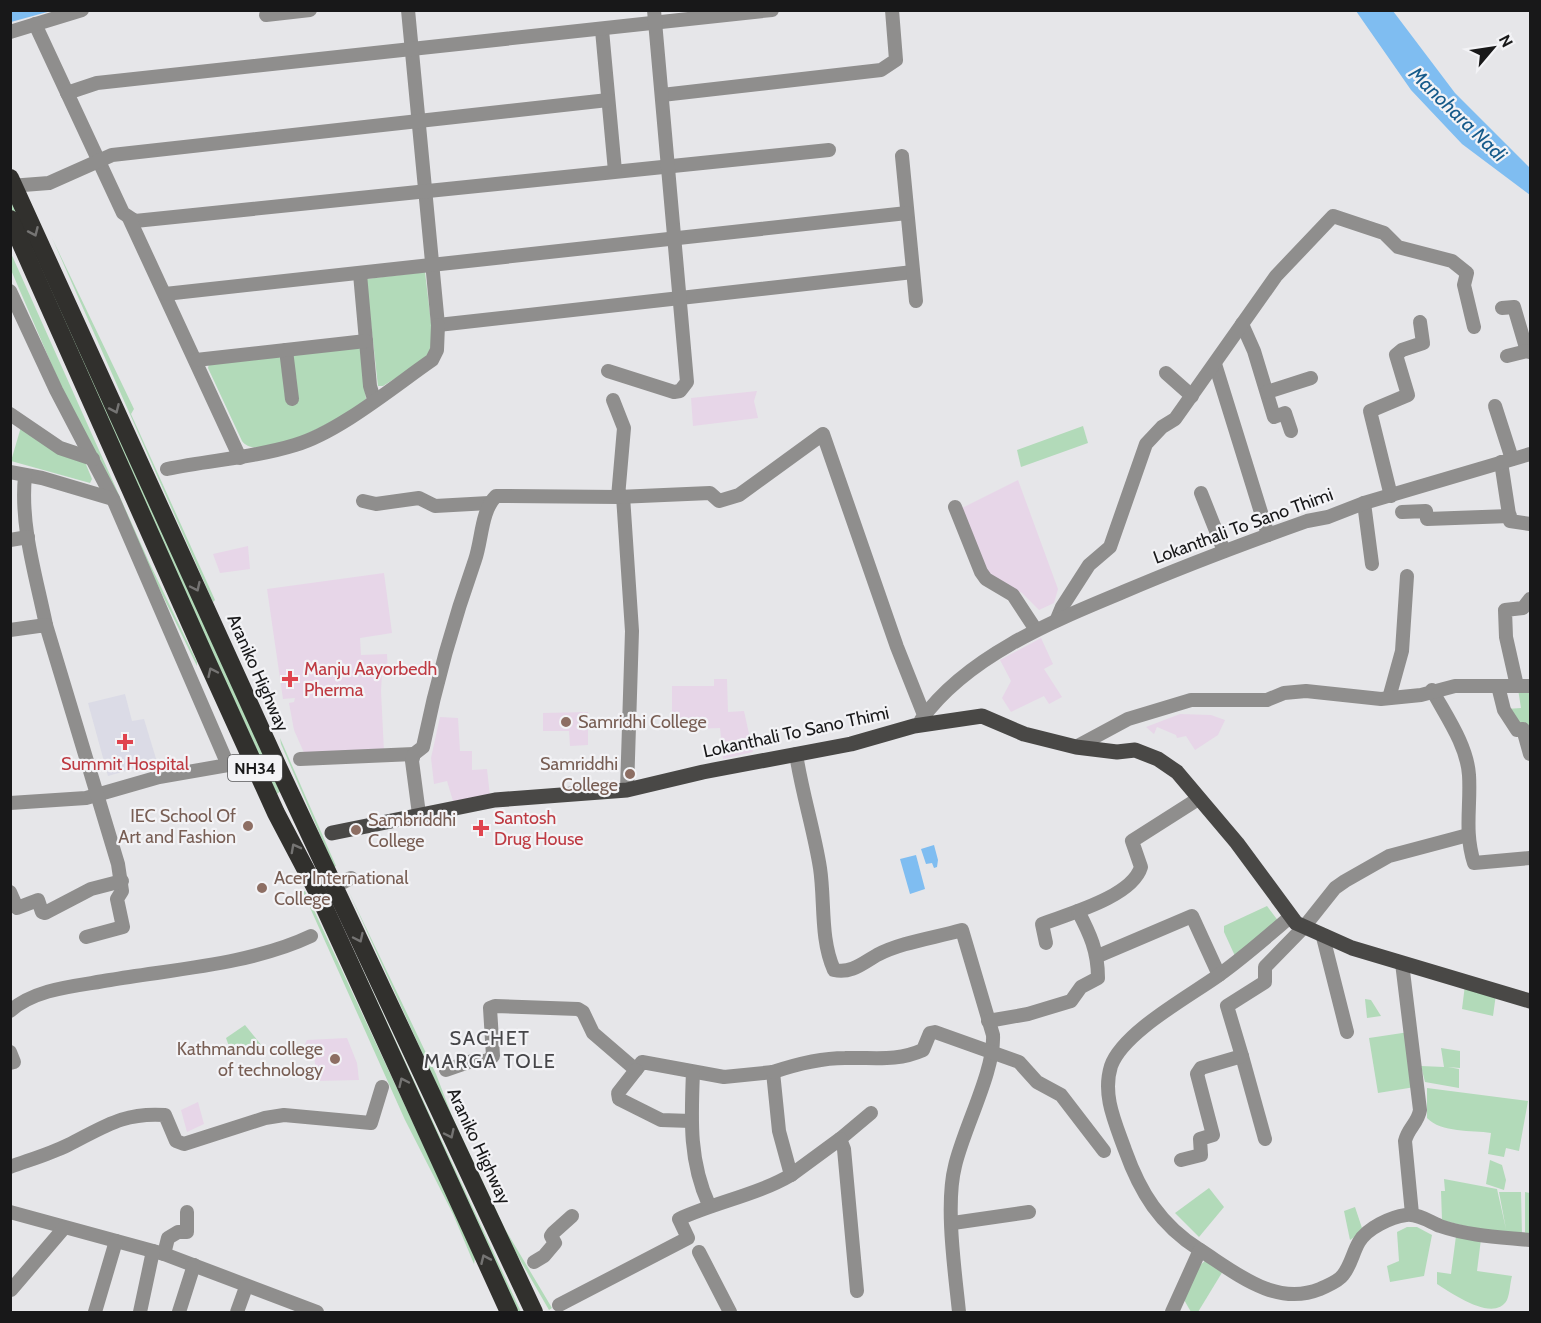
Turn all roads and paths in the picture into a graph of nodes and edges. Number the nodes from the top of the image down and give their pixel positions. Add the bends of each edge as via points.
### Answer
1 (82, 10) edge
2 (310, 10) edge
3 (408, 10) edge
4 (772, 10) edge
5 (892, 10) edge
6 (266, 15) dead end
7 (655, 17) edge
8 (35, 24) junction
9 (602, 30) junction
10 (10, 32) edge
11 (412, 49) junction
12 (67, 93) junction
13 (662, 95) junction
14 (608, 100) junction
15 (419, 122) junction
16 (829, 150) dead end
17 (902, 156) dead end
18 (98, 160) junction
19 (668, 166) junction
20 (615, 171) junction
21 (12, 183) edge
22 (424, 192) junction
23 (907, 213) junction
24 (129, 218) junction
25 (10, 219) edge
26 (674, 237) junction
27 (432, 264) junction
28 (913, 272) junction
29 (360, 274) junction
30 (10, 291) edge
31 (165, 294) junction
32 (680, 299) junction
33 (916, 301) dead end
34 (1502, 308) dead end
35 (1420, 322) dead end
36 (1242, 324) junction
37 (438, 325) junction
38 (1474, 327) dead end
39 (366, 341) junction
40 (286, 350) junction
41 (1529, 351) edge
42 (1507, 357) dead end
43 (196, 360) junction
44 (1215, 364) junction
45 (608, 371) dead end
46 (1166, 373) dead end
47 (1311, 378) dead end
48 (1267, 392) junction
49 (1192, 396) junction
50 (292, 399) dead end
51 (374, 399) junction
52 (614, 400) dead end
53 (1495, 406) dead end
54 (10, 414) edge
55 (1291, 430) dead end
56 (1530, 454) edge
57 (240, 458) junction
58 (93, 459) junction
59 (1507, 460) junction
60 (167, 469) dead end
61 (10, 472) edge
62 (25, 476) junction
63 (1201, 493) dead end
64 (620, 496) junction
65 (1391, 496) junction
66 (113, 499) junction
67 (363, 501) dead end
68 (489, 503) junction
69 (1364, 503) junction
70 (955, 507) dead end
71 (1402, 512) dead end
72 (1510, 516) junction
73 (1530, 524) edge
74 (1268, 535) junction
75 (27, 537) junction
76 (10, 540) edge
77 (1224, 551) junction
78 (1372, 564) dead end
79 (1407, 576) dead end
80 (1530, 599) edge
81 (1057, 619) junction
82 (46, 625) junction
83 (10, 630) edge
84 (1036, 630) junction
85 (1498, 686) junction
86 (1524, 686) edge
87 (1432, 690) junction
88 (1389, 698) junction
89 (919, 721) junction
90 (1076, 747) junction
91 (414, 754) junction
92 (796, 754) junction
93 (1530, 754) edge
94 (300, 759) dead end
95 (627, 790) junction
96 (98, 794) junction
97 (1198, 799) junction
98 (10, 803) edge
99 (419, 814) junction
100 (332, 833) dead end
101 (1468, 836) junction
102 (1530, 858) edge
103 (351, 878) dead end
104 (122, 881) junction
105 (325, 888) junction
106 (10, 892) edge
107 (1078, 911) junction
108 (1290, 917) junction
109 (1304, 927) junction
110 (311, 936) dead end
111 (1323, 936) junction
112 (86, 937) dead end
113 (1046, 943) dead end
114 (1098, 957) junction
115 (1402, 963) junction
116 (1265, 969) junction
117 (1219, 975) junction
118 (1272, 986) dead end
119 (1530, 1001) edge
120 (10, 1011) edge
121 (988, 1021) junction
122 (1347, 1032) dead end
123 (10, 1052) edge
124 (991, 1052) junction
125 (1242, 1056) junction
126 (10, 1063) edge
127 (446, 1070) dead end
128 (636, 1070) junction
129 (693, 1072) junction
130 (773, 1072) junction
131 (382, 1087) dead end
132 (871, 1113) dead end
133 (691, 1121) junction
134 (840, 1139) junction
135 (1265, 1139) dead end
136 (1104, 1151) dead end
137 (1181, 1160) dead end
138 (10, 1167) edge
139 (791, 1175) junction
140 (709, 1205) junction
141 (10, 1212) edge
142 (188, 1212) dead end
143 (1029, 1212) dead end
144 (1412, 1214) junction
145 (572, 1216) dead end
146 (953, 1223) junction
147 (64, 1228) junction
148 (1530, 1240) edge
149 (116, 1241) junction
150 (1200, 1250) junction
151 (699, 1252) dead end
152 (158, 1253) junction
153 (534, 1263) dead end
154 (194, 1265) junction
155 (246, 1287) junction
156 (11, 1290) edge
157 (857, 1291) dead end
158 (559, 1305) dead end
159 (95, 1312) edge
160 (140, 1312) edge
161 (178, 1312) edge
162 (237, 1312) edge
163 (317, 1312) edge
164 (509, 1312) edge
165 (534, 1312) edge
166 (730, 1312) edge
167 (958, 1312) edge
168 (1172, 1312) edge

1 - 8 street
2 - 6 street
3 - 11 street
4 - 7 street
5 - 13 street via 896,60 881,70
7 - 9 street
7 - 13 street
8 - 10 street
8 - 12 street
9 - 11 street
9 - 14 street
11 - 12 street via 97,83
11 - 15 street
12 - 18 street
13 - 19 street
14 - 15 street
14 - 20 street
15 - 18 street via 193,144
15 - 22 street
16 - 19 street
17 - 23 street
18 - 21 street via 49,183
18 - 24 street
19 - 20 street
19 - 26 street
20 - 22 street
21 -> 105 highway, Araniko Highway / NH34
22 - 24 street via 139,221
22 - 27 street
23 - 26 street
23 - 28 street
24 - 31 street
105 -> 25 highway, Araniko Highway / NH34 via 276,813
26 - 27 street
26 - 32 street
27 - 29 street
27 - 37 street
28 - 32 street
28 - 33 street
29 - 31 street
29 - 39 street
30 - 58 street
31 - 43 street
32 - 37 street
32 - 45 street via 686,386 674,392
34 - 41 street via 1514,307
35 - 65 street via 1424,343 1396,355 1408,395 1370,411
36 - 38 street via 1276,276 1333,216 1384,232 1398,247 1452,261 1464,268 1466,300
36 - 44 street
36 - 48 street
37 - 51 street via 435,356
39 - 40 street
39 - 51 street
40 - 43 street
40 - 50 street
41 - 42 street
43 - 57 street
44 - 49 street
44 - 74 street
46 - 49 street
47 - 48 street
48 - 55 street via 1274,417 1285,413
49 - 81 street via 1175,419 1146,444 1110,547 1089,565
51 - 57 street via 310,440
52 - 64 street via 624,428
53 - 59 street
54 - 58 street via 60,448
56 - 59 street, Lokanthali To Sano Thimi
57 - 60 street
58 - 66 street
59 - 65 street, Lokanthali To Sano Thimi
59 - 72 street
61 - 62 street
62 - 66 street
62 - 75 street
63 - 77 street
64 - 68 street via 496,496
64 - 89 street via 710,493 725,501 823,434
64 - 95 street via 632,631
65 - 69 street, Lokanthali To Sano Thimi
66 - 96 street via 228,765 159,777
67 - 68 street via 376,504 419,498 435,506
68 - 91 street via 475,560 449,634 423,747
69 - 74 street, Lokanthali To Sano Thimi
69 - 78 street
70 - 84 street via 981,572 1013,595
71 - 72 street via 1426,511 1427,519
72 - 73 street via 1513,523
74 - 77 street, Lokanthali To Sano Thimi
75 - 76 street
75 - 82 street
77 - 81 street, Lokanthali To Sano Thimi
79 - 88 street via 1402,651
80 - 86 street via 1523,608 1505,610 1506,637
81 - 84 street, Lokanthali To Sano Thimi
82 - 83 street
82 - 96 street
84 - 89 street, Lokanthali To Sano Thimi via 982,664
85 - 86 street
85 - 87 street
85 - 93 street via 1504,710 1517,730 1523,729
87 - 88 street
87 - 101 street via 1467,764
88 - 90 street via 1306,691 1267,700 1191,700 1128,719
89 - 90 main road via 982,716 1024,734
89 - 92 main road, Lokanthali To Sano Thimi via 851,744
90 - 97 main road via 1135,750 1158,759 1177,772
91 - 94 street
91 - 99 street via 411,767
92 - 95 main road, Lokanthali To Sano Thimi
92 - 121 street via 820,868 824,919 834,969 841,972 855,968 897,947 962,930
95 - 99 main road, Lokanthali To Sano Thimi via 495,800
96 - 98 street
96 - 104 street
97 - 107 street via 1132,841 1141,867 1134,881
97 - 108 main road via 1247,856
99 - 100 main road, Lokanthali To Sano Thimi
101 - 102 street via 1474,863
101 - 109 street via 1389,856 1335,888
103 - 105 street
104 - 106 street via 84,892 45,913 38,900 17,908
104 - 112 street via 117,899 123,927
164 -> 105 highway, Araniko Highway / NH34
105 -> 165 highway, Araniko Highway / NH34
107 - 113 street via 1042,924
107 - 114 street
108 - 109 main road
108 - 117 street
109 - 111 main road
109 - 116 street
110 - 120 street via 268,953 74,986 22,1000
111 - 115 main road
111 - 122 street
114 - 117 street via 1192,916
114 - 121 street via 1098,978 1081,987 1071,1001
115 - 119 main road
115 - 144 street via 1420,1110 1405,1141
116 - 118 street
116 - 125 street via 1265,982 1227,1006
117 - 150 street via 1154,1018 1129,1042 1112,1066 1107,1093 1141,1190 1173,1232
121 - 124 street via 993,1035
123 - 126 street via 14,1062
124 - 130 street via 930,1032 923,1050 912,1054 886,1060 803,1062
124 - 136 street via 1019,1062 1037,1082 1061,1095
124 - 146 street via 954,1168
125 - 135 street
125 - 137 street via 1201,1068 1197,1074 1213,1135 1200,1139 1201,1155
127 - 128 street via 472,1061 487,1061 493,1056 490,1008 495,1006 578,1009 593,1032
128 - 129 street via 642,1062
128 - 133 street via 618,1093 619,1099 661,1120
129 - 130 street via 724,1077
129 - 133 street
130 - 139 street via 779,1131
131 - 138 street via 371,1123 284,1114 184,1144 176,1141 165,1114 137,1114 106,1123 68,1145
132 - 134 street
133 - 140 street via 698,1180
134 - 139 street
134 - 157 street
139 - 140 street via 775,1185
140 - 158 street via 679,1219 688,1238
141 - 147 street
142 - 152 street via 187,1232 168,1238
143 - 146 street
144 - 148 street via 1476,1235
144 - 150 street via 1366,1233 1338,1280 1301,1295 1265,1288
145 - 153 street via 553,1233 555,1243
146 - 167 street
147 - 149 street
147 - 156 street
149 - 152 street
149 - 159 street
150 - 168 street
151 - 166 street
152 - 154 street
152 - 160 street
154 - 155 street
154 - 161 street
155 - 162 street
155 - 163 street

